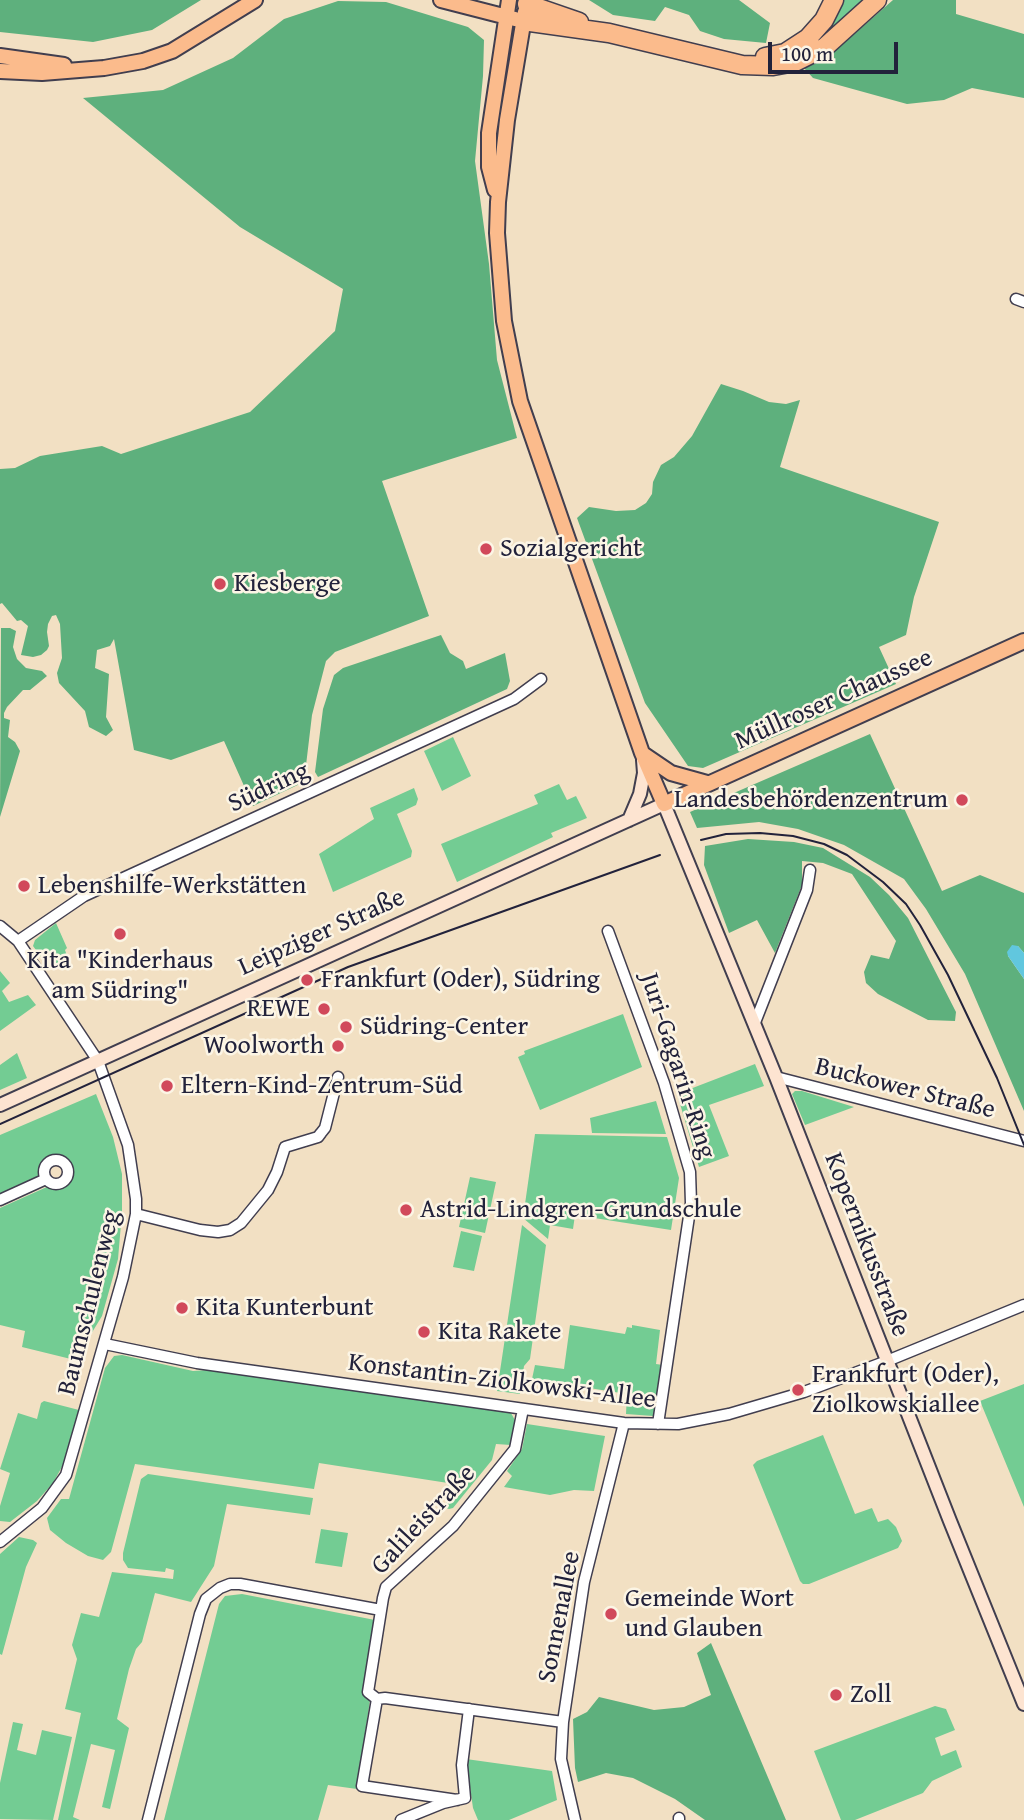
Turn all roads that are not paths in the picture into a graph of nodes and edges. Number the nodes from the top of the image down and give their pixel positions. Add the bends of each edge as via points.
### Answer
1 (255, 0) edge
2 (441, 0) edge
3 (834, 0) edge
4 (877, 0) edge
5 (515, 6) edge
6 (0, 56) edge
7 (720, 58) junction
8 (104, 68) junction
9 (0, 71) edge
10 (1024, 641) edge
11 (541, 678) dead end
12 (642, 753) junction
13 (708, 783) junction
14 (664, 804) junction
15 (629, 820) junction
16 (810, 870) dead end
17 (0, 926) edge
18 (608, 931) dead end
19 (18, 941) junction
20 (754, 1025) junction
21 (98, 1061) junction
22 (338, 1077) dead end
23 (776, 1077) junction
24 (0, 1105) edge
25 (1024, 1141) edge
26 (47, 1179) dead end
27 (0, 1200) edge
28 (136, 1214) junction
29 (1024, 1305) edge
30 (105, 1344) junction
31 (887, 1361) junction
32 (523, 1409) junction
33 (624, 1423) junction
34 (658, 1424) junction
35 (4, 1531) edge
36 (0, 1542) edge
37 (381, 1610) junction
38 (377, 1699) junction
39 (1024, 1704) edge
40 (469, 1709) junction
41 (562, 1722) junction
42 (419, 1794) junction
43 (457, 1800) junction
44 (421, 1811) junction
45 (148, 1820) edge
46 (401, 1820) edge
47 (575, 1820) edge

1 - 8 main road via 172,51
2 - 5 main road
3 - 7 highway via 808,38 785,53
4 - 7 highway via 825,47 795,62 756,66
5 - 7 highway
5 - 12 main road via 498,202 504,321 520,401
6 - 8 main road
8 - 9 main road
10 - 13 main road, Müllroser Chaussee
11 - 19 street, Südring via 514,699 84,896
12 - 13 main road via 671,773
12 - 14 main road
12 - 15 main road via 644,773
13 - 14 main road, Müllroser Chaussee
14 - 15 main road, Leipziger Straße
14 - 20 main road, Kopernikusstraße
15 - 21 main road, Leipziger Straße
16 - 20 street via 807,890
17 - 19 street
18 - 34 street, Juri-Gagarin-Ring via 668,1095 690,1172 691,1203
19 - 21 street
20 - 23 main road, Kopernikusstraße
21 - 24 main road, Leipziger Straße
21 - 28 street, Baumschulenweg via 131,1153
22 - 28 street via 325,1128 318,1137 285,1147 268,1190 241,1223 218,1233
23 - 25 street, Buckower Straße
23 - 31 main road, Kopernikusstraße
26 - 27 street
28 - 30 street, Baumschulenweg
29 - 31 street, Konstantin-Ziolkowski-Allee
30 - 32 street, Konstantin-Ziolkowski-Allee via 197,1363
30 - 35 street, Baumschulenweg via 66,1475 42,1508
31 - 34 street, Konstantin-Ziolkowski-Allee via 729,1414
31 - 39 main road, Kopernikusstraße
32 - 33 street, Konstantin-Ziolkowski-Allee
32 - 37 street, Galileistraße via 515,1449 453,1526 389,1582
33 - 34 street, Konstantin-Ziolkowski-Allee
33 - 41 street, Sonnenallee via 584,1582
35 - 36 street, Baumschulenweg
37 - 38 street, Galileistraße via 368,1692
37 - 45 street via 240,1584 220,1588 206,1599
38 - 40 street
38 - 42 street, Galileistraße via 362,1786
40 - 41 street
40 - 43 street via 462,1765 466,1798
41 - 47 street, Sonnenallee via 561,1759
42 - 43 street
42 - 44 street
43 - 44 street
44 - 46 street

